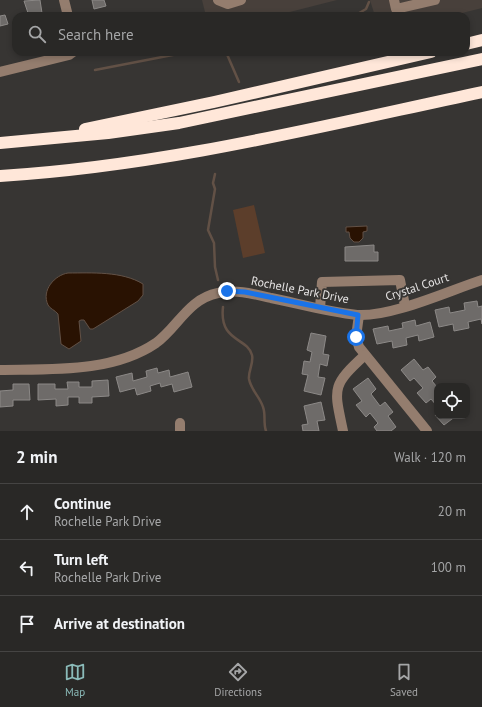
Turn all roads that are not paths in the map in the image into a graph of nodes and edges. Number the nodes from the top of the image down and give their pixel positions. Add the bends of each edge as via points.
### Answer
1 (64, 0) edge
2 (218, 0) edge
3 (241, 0) edge
4 (394, 0) edge
5 (435, 0) edge
6 (67, 12) edge
7 (482, 40) edge
8 (470, 43) edge
9 (65, 56) edge
10 (414, 56) edge
11 (482, 58) edge
12 (0, 72) edge
13 (482, 92) edge
14 (24, 141) junction
15 (0, 143) edge
16 (0, 176) edge
17 (482, 280) edge
18 (405, 306) junction
19 (320, 308) junction
20 (358, 315) junction
21 (365, 355) junction
22 (0, 370) edge
23 (343, 431) edge
24 (426, 431) edge

1 - 6 street
2 - 3 street via 228,4
4 - 5 street via 396,9
7 - 8 highway
9 - 12 street
10 - 14 highway via 207,104
11 - 14 highway via 179,123
13 - 16 highway via 190,154 84,169
14 - 15 highway
17 - 18 street, Crystal Court
18 - 19 street via 400,280 322,282
18 - 20 street, Crystal Court
19 - 20 street, Rochelle Park Drive
19 - 22 street, Rochelle Park Drive via 245,292 216,293 204,297 189,308 156,343 130,356 113,362 85,366
20 - 21 street, Rochelle Park Drive via 356,337
21 - 23 street via 346,373 337,386 336,400
21 - 24 street, Rochelle Park Drive

